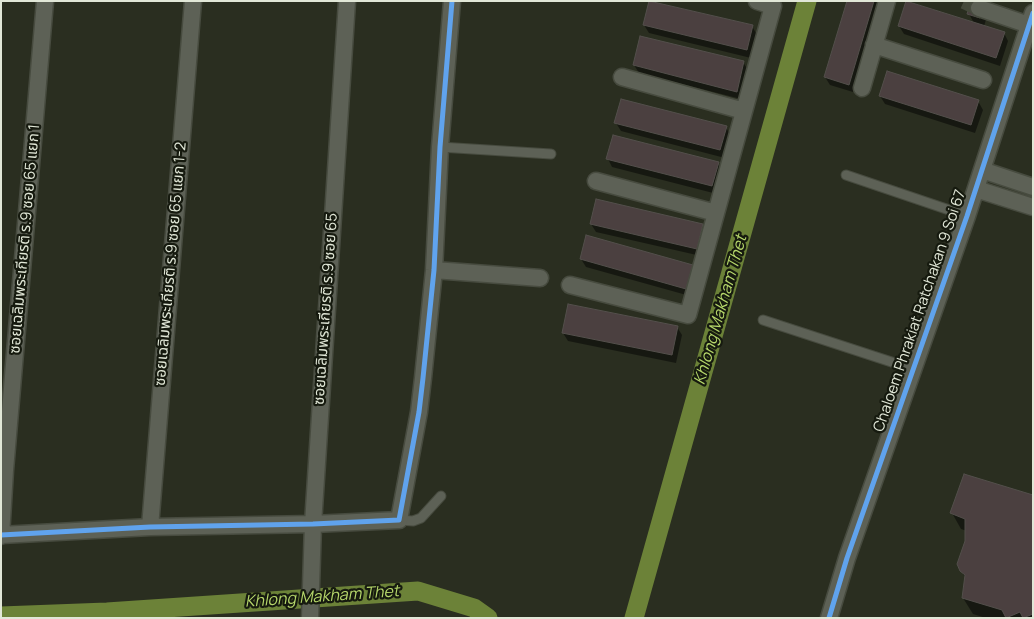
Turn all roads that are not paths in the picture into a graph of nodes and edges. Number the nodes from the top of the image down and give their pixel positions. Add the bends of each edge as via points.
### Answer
1 (45, 1) edge
2 (193, 1) edge
3 (347, 1) edge
4 (452, 1) edge
5 (756, 1) edge
6 (887, 1) edge
7 (979, 8) tunnel mouth
8 (1031, 19) edge
9 (874, 45) junction
10 (622, 77) dead end
11 (983, 80) dead end
12 (862, 88) dead end
13 (744, 111) junction
14 (440, 147) junction
15 (551, 154) dead end
16 (982, 170) junction
17 (846, 174) dead end
18 (596, 181) dead end
19 (1033, 187) edge
20 (976, 190) junction
21 (1033, 207) edge
22 (716, 213) junction
23 (967, 216) junction
24 (434, 270) junction
25 (540, 278) dead end
26 (570, 285) dead end
27 (763, 320) dead end
28 (913, 368) junction
29 (441, 496) dead end
30 (400, 520) junction
31 (313, 524) junction
32 (150, 527) junction
33 (1, 535) edge
34 (310, 616) edge
35 (829, 618) edge

1 - 33 street, ซอยเฉลิมพระเกียรติ ร.9 ซอย 65 แยก 1
2 - 32 street, ซอยเฉลิมพระเกียรติ ร.9 ซอย 65 แยก 1-2
3 - 31 street, ซอยเฉลิมพระเกียรติ ร.9 ซอย 65
4 - 14 street
5 - 13 street via 772,6
6 - 9 street
7 - 8 street
8 - 16 street, Chaloem Phrakiat Ratchakan 9 Soi 67
9 - 11 street
9 - 12 street
10 - 13 street
13 - 22 street
14 - 15 lane
14 - 24 street
16 - 19 street
16 - 20 street, Chaloem Phrakiat Ratchakan 9 Soi 67
17 - 23 lane
18 - 22 street
20 - 21 street
20 - 23 street, Chaloem Phrakiat Ratchakan 9 Soi 67
22 - 26 street via 688,314
23 - 28 street, Chaloem Phrakiat Ratchakan 9 Soi 67
24 - 25 street
24 - 30 street via 419,412
27 - 28 lane
28 - 35 street, Chaloem Phrakiat Ratchakan 9 Soi 67
29 - 30 lane via 421,518
30 - 31 street
31 - 32 street
31 - 34 street, ซอยเฉลิมพระเกียรติ ร.9 ซอย 65
32 - 33 street

